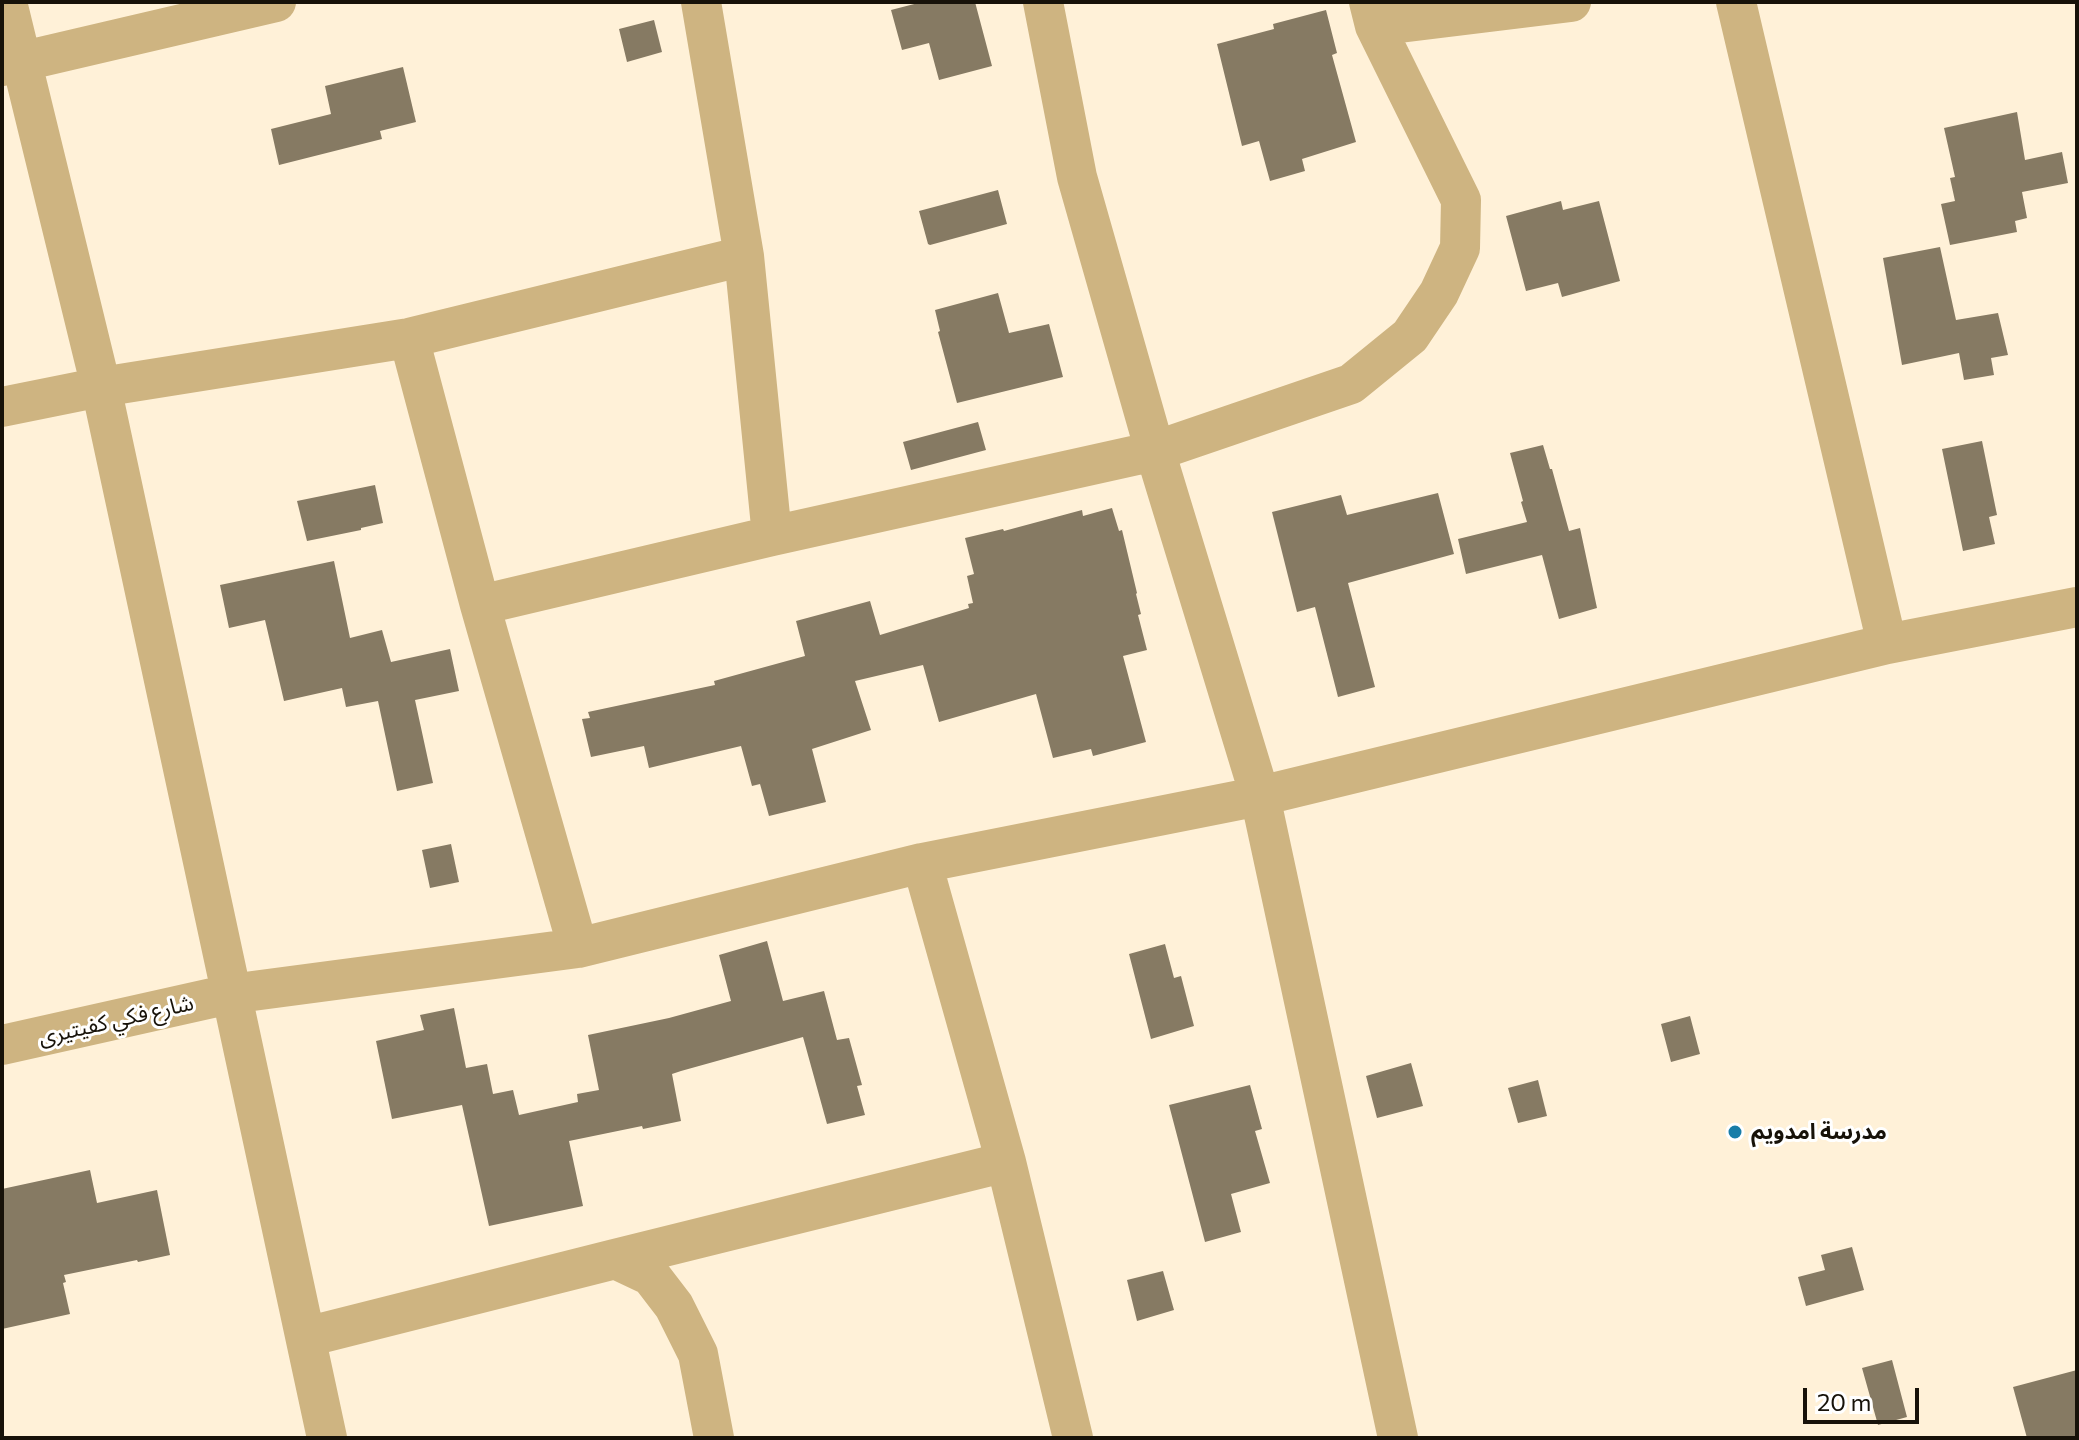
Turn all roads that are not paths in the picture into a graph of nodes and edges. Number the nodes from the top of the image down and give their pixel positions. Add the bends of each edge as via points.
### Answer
1 (7, 2) edge
2 (276, 2) edge
3 (701, 2) edge
4 (1043, 2) edge
5 (1571, 2) edge
6 (1736, 2) edge
7 (1372, 14) edge
8 (12, 64) edge
9 (744, 256) junction
10 (409, 338) junction
11 (101, 387) junction
12 (2, 407) edge
13 (1155, 451) junction
14 (772, 536) junction
15 (480, 605) junction
16 (2077, 607) edge
17 (1887, 644) junction
18 (1260, 796) junction
19 (922, 863) junction
20 (578, 948) junction
21 (230, 994) junction
22 (2, 1045) edge
23 (1006, 1162) junction
24 (615, 1259) junction
25 (306, 1337) junction
26 (1393, 1437) edge
27 (327, 1438) edge
28 (714, 1438) edge
29 (1073, 1438) edge

1 - 8 street
2 - 8 street
3 - 9 street
4 - 13 street via 1077,177
5 - 7 street
6 - 17 street
7 - 13 street via 1461,200 1460,248 1439,293 1410,336 1351,384
8 - 11 street
9 - 10 street
9 - 14 street
10 - 11 street
10 - 15 street
11 - 12 street
11 - 21 street
13 - 14 street
13 - 18 street
14 - 15 street
15 - 20 street
16 - 17 street, شارع فكي كفيتيرى
17 - 18 street, شارع فكي كفيتيرى
18 - 19 street, شارع فكي كفيتيرى
18 - 26 street
19 - 20 street, شارع فكي كفيتيرى
19 - 23 street
20 - 21 street, شارع فكي كفيتيرى
21 - 22 street, شارع فكي كفيتيرى
21 - 25 street
23 - 24 street
23 - 29 street
24 - 25 street
24 - 28 street via 651,1276 674,1306 698,1354
25 - 27 street

